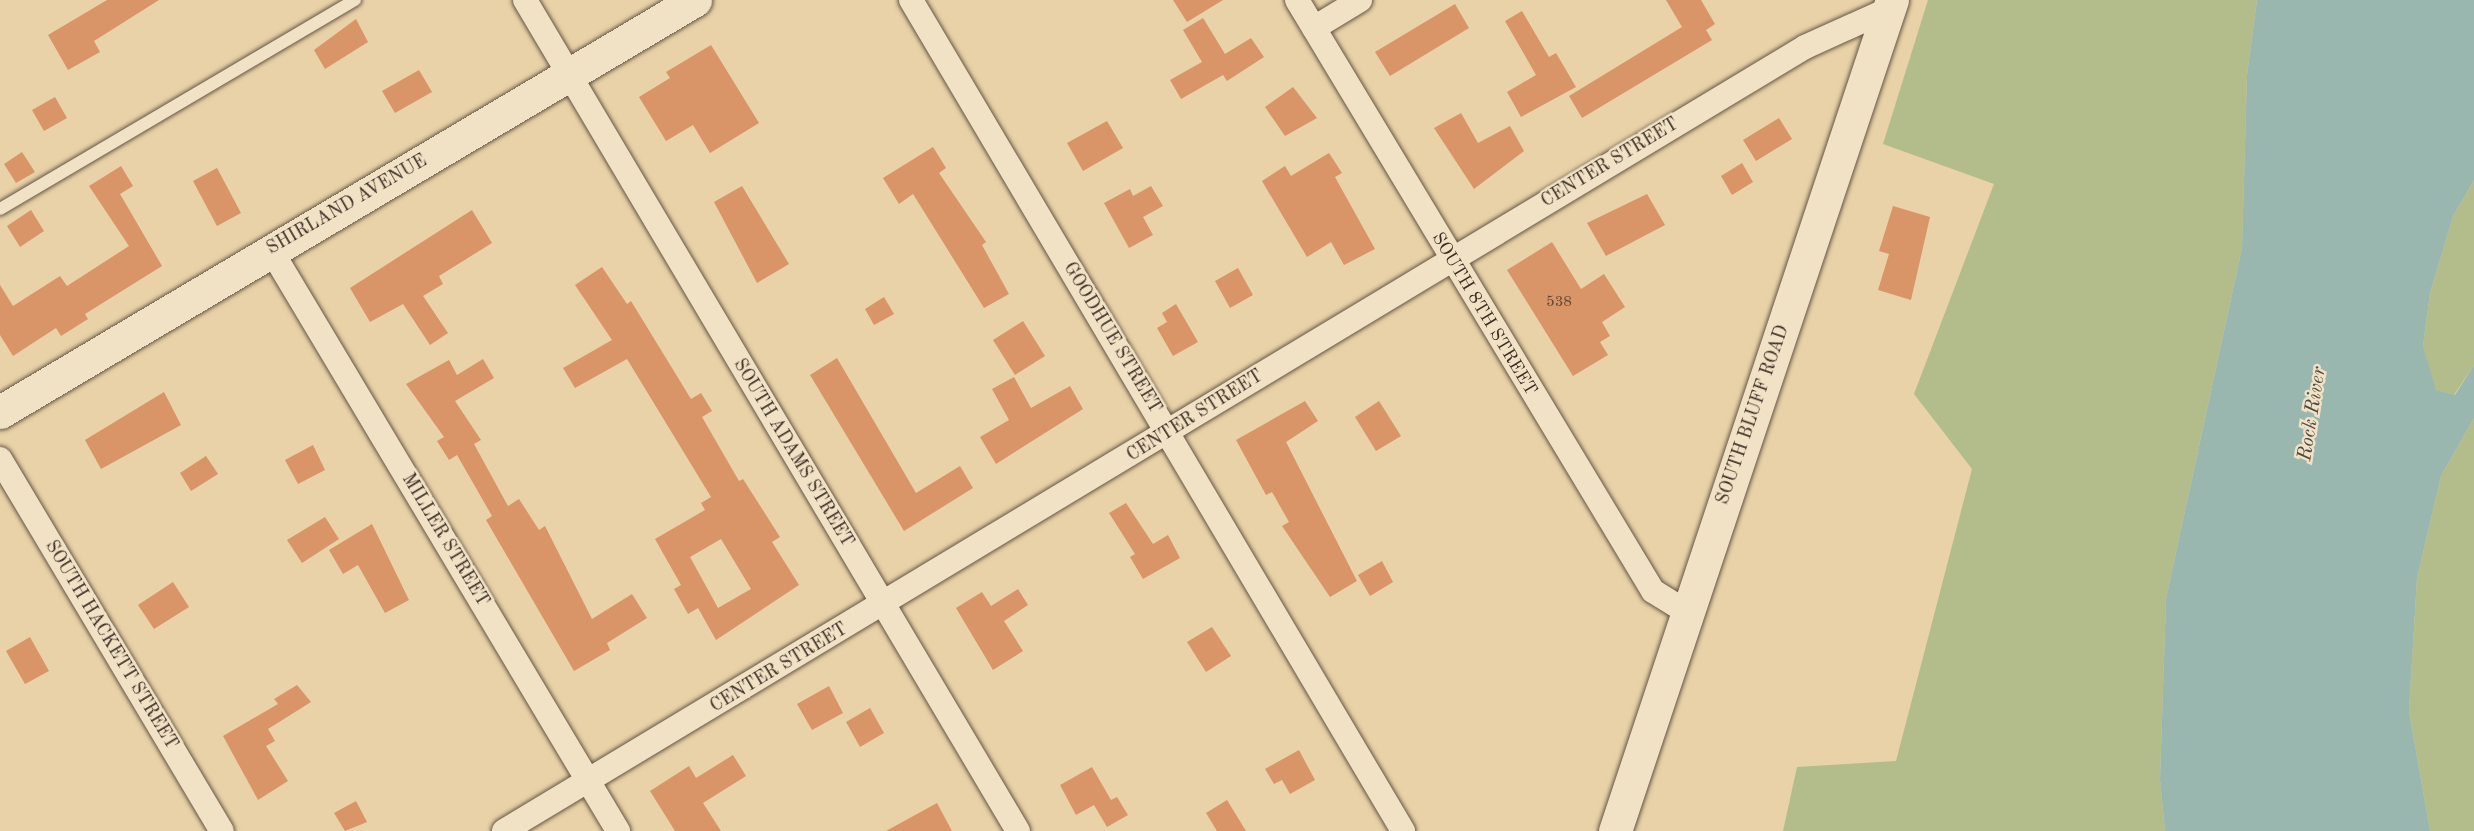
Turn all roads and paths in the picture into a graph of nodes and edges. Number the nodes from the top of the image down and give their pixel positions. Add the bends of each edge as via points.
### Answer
1 (354, 0) edge
2 (525, 0) edge
3 (695, 0) edge
4 (911, 0) edge
5 (1298, 0) edge
6 (1360, 0) edge
7 (1891, 5) edge
8 (1314, 28) junction
9 (568, 76) junction
10 (0, 209) edge
11 (271, 250) junction
12 (1449, 259) junction
13 (0, 412) edge
14 (1168, 433) junction
15 (0, 459) edge
16 (884, 605) junction
17 (1687, 612) junction
18 (589, 782) junction
19 (222, 831) edge
20 (504, 831) edge
21 (618, 831) edge
22 (1018, 831) edge
23 (1403, 831) edge
24 (1615, 831) edge

1 - 10 lane
2 - 9 street, SOUTH ADAMS STREET
3 - 9 street, SHIRLAND AVENUE
4 - 14 street, GOODHUE STREET
5 - 8 street, SOUTH 8TH STREET
6 - 8 street
7 - 12 street, CENTER STREET via 1805,47
7 - 17 street, SOUTH BLUFF ROAD
8 - 12 street, SOUTH 8TH STREET
9 - 11 street, SHIRLAND AVENUE
9 - 16 street, SOUTH ADAMS STREET
11 - 13 street, SHIRLAND AVENUE
11 - 18 street, MILLER STREET
12 - 14 street, CENTER STREET
12 - 17 street, SOUTH 8TH STREET via 1653,591
14 - 16 street, CENTER STREET
14 - 23 street, GOODHUE STREET
15 - 19 street, SOUTH HACKETT STREET
16 - 18 street, CENTER STREET
16 - 22 street, SOUTH ADAMS STREET
17 - 24 street, SOUTH BLUFF ROAD
18 - 20 street, CENTER STREET
18 - 21 street, MILLER STREET

